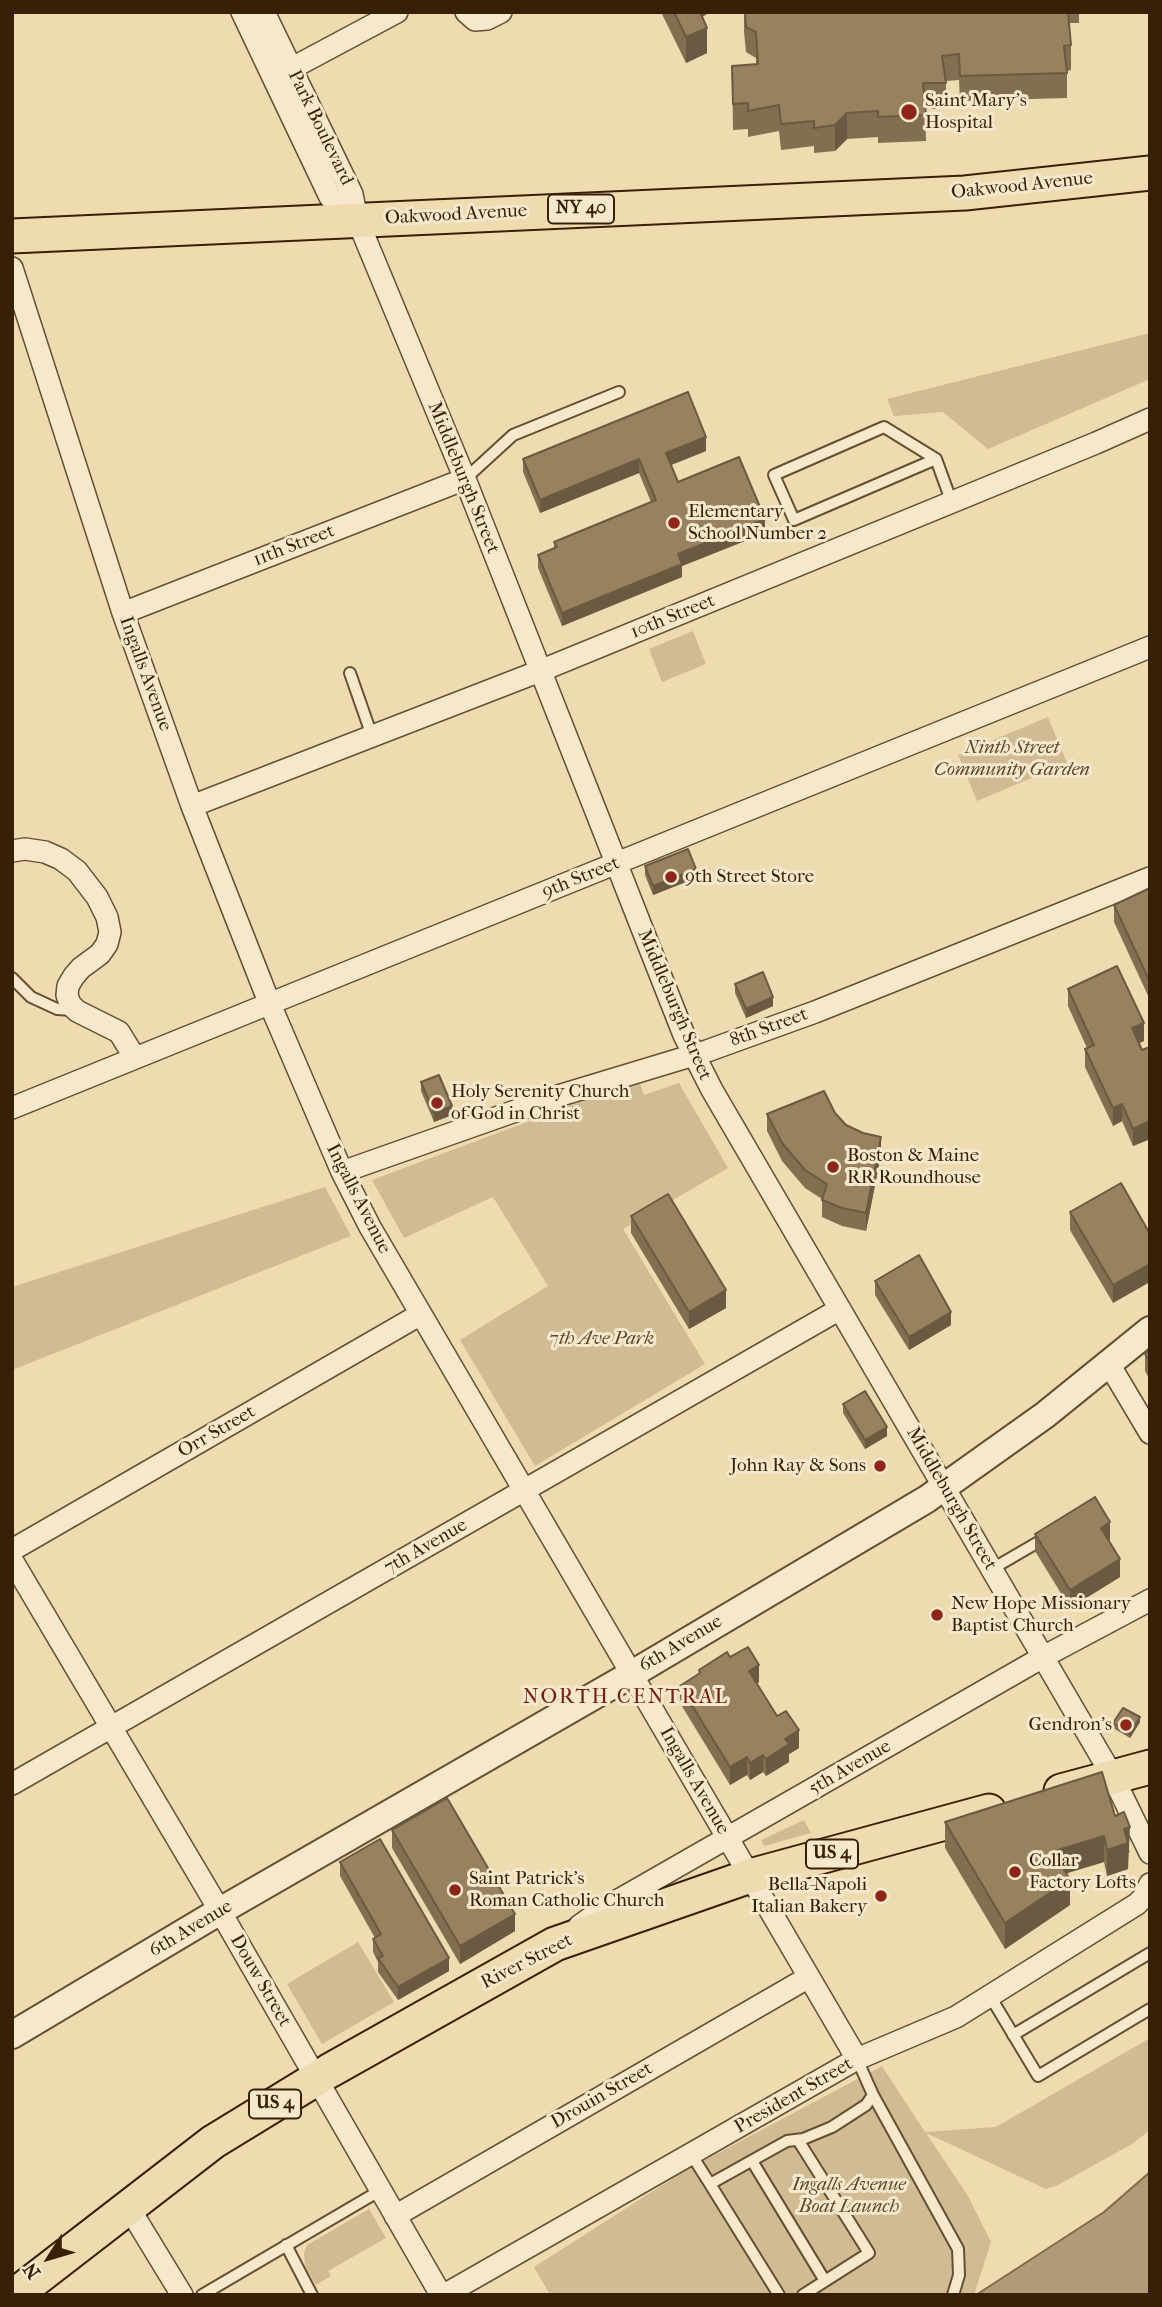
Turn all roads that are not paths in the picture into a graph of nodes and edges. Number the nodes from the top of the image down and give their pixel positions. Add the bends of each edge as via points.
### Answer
1 (242, 12) edge
2 (264, 12) edge
3 (397, 12) edge
4 (466, 12) edge
5 (501, 12) edge
6 (282, 73) junction
7 (1150, 173) edge
8 (357, 219) junction
9 (12, 236) edge
10 (12, 268) edge
11 (618, 392) dead end
12 (1150, 419) edge
13 (936, 459) junction
14 (465, 479) junction
15 (952, 503) junction
16 (123, 613) junction
17 (1150, 647) edge
18 (540, 671) junction
19 (350, 673) dead end
20 (372, 736) junction
21 (192, 806) junction
22 (12, 851) edge
23 (615, 864) junction
24 (1150, 878) edge
25 (12, 978) edge
26 (269, 1002) junction
27 (76, 1011) junction
28 (694, 1054) junction
29 (135, 1058) junction
30 (12, 1108) edge
31 (342, 1172) junction
32 (840, 1309) junction
33 (421, 1314) junction
34 (1150, 1330) edge
35 (1109, 1364) junction
36 (1150, 1433) edge
37 (944, 1488) junction
38 (524, 1490) junction
39 (1056, 1531) edge
40 (12, 1550) edge
41 (12, 1560) edge
42 (992, 1569) junction
43 (1150, 1600) edge
44 (1043, 1657) junction
45 (632, 1674) junction
46 (112, 1727) junction
47 (1150, 1767) edge
48 (1113, 1777) junction
49 (12, 1784) edge
50 (728, 1838) junction
51 (1150, 1853) edge
52 (750, 1876) junction
53 (1146, 1891) edge
54 (220, 1911) junction
55 (555, 1944) junction
56 (1150, 1953) edge
57 (809, 1977) junction
58 (990, 1996) junction
59 (1150, 2009) edge
60 (12, 2035) edge
61 (1013, 2035) junction
62 (857, 2059) junction
63 (316, 2079) junction
64 (873, 2095) junction
65 (798, 2140) junction
66 (691, 2154) junction
67 (752, 2161) junction
68 (710, 2184) junction
69 (380, 2190) junction
70 (129, 2208) junction
71 (395, 2216) junction
72 (286, 2245) junction
73 (825, 2281) junction
74 (15, 2295) edge
75 (181, 2295) edge
76 (202, 2295) edge
77 (312, 2295) edge
78 (443, 2295) edge
79 (779, 2295) edge
80 (803, 2295) edge
81 (953, 2295) edge

1 - 6 street, Park Boulevard
2 - 6 street, Park Boulevard
3 - 6 street
4 - 5 street via 475,20
6 - 8 street, Park Boulevard via 352,194
7 - 8 main road, Oakwood Avenue / NY 40 via 965,193
8 - 9 main road, Oakwood Avenue / NY 40
8 - 14 street, Middleburgh Street
10 - 16 street, Ingalls Avenue
11 - 14 lane via 513,435
12 - 15 street, 10th Street
13 - 13 lane via 794,520 774,475 884,427
13 - 15 lane
14 - 16 street, 11th Street
14 - 18 street, Middleburgh Street
15 - 18 street, 10th Street
16 - 21 street, Ingalls Avenue
17 - 23 street, 9th Street
18 - 20 street, 10th Street
18 - 23 street, Middleburgh Street
19 - 20 lane
20 - 21 street, 10th Street
21 - 26 street, Ingalls Avenue
22 - 27 street via 45,852 61,859 77,871 107,917 107,944 68,986 70,1004
23 - 26 street, 9th Street
23 - 28 street, Middleburgh Street
24 - 28 street, 8th Street via 815,1012
25 - 27 lane via 31,997 57,1009
26 - 29 street, 9th Street
26 - 31 street, Ingalls Avenue
27 - 29 street via 113,1027
28 - 31 street, 8th Street
28 - 32 street, Middleburgh Street
29 - 30 street, 9th Street
31 - 33 street, Ingalls Avenue
32 - 37 street, Middleburgh Street
32 - 38 street, 7th Avenue
33 - 38 street, Ingalls Avenue
33 - 40 street, Orr Street
34 - 35 street, 6th Avenue
35 - 36 street
35 - 37 street, 6th Avenue
37 - 42 street, Middleburgh Street
37 - 45 street, 6th Avenue
38 - 45 street, Ingalls Avenue
38 - 46 street, 7th Avenue
39 - 42 lane
41 - 46 street, Douw Street
42 - 44 street, Middleburgh Street
43 - 44 street, 5th Avenue
44 - 48 street, Middleburgh Street
44 - 50 street, 5th Avenue
45 - 50 street, Ingalls Avenue
45 - 54 street, 6th Avenue
46 - 49 street, 7th Avenue
46 - 54 street, Douw Street
47 - 48 main road, River Street / US 4
48 - 51 street, Middleburgh Street
48 - 52 main road, River Street / US 4
50 - 52 street, Ingalls Avenue
50 - 55 street, 5th Avenue via 603,1909
52 - 55 main road, River Street / US 4
52 - 57 street, Ingalls Avenue
53 - 58 street, President Street via 1110,1922
54 - 60 street, 6th Avenue
54 - 63 street, Douw Street
55 - 63 main road, River Street / US 4
56 - 61 lane
57 - 62 street, Ingalls Avenue
57 - 71 street, Drouin Street
58 - 61 lane
58 - 62 street, President Street via 956,2017
59 - 61 lane via 1038,2076
62 - 64 lane
62 - 66 street, President Street
63 - 69 street, Douw Street
63 - 70 main road, River Street / US 4 via 213,2142
64 - 65 lane via 866,2105 832,2127
64 - 81 lane via 958,2249 959,2275
65 - 67 lane via 787,2141
65 - 73 lane via 869,2253
66 - 68 lane
66 - 78 street, President Street
67 - 68 lane
67 - 73 lane
68 - 79 lane
69 - 71 street, Douw Street
69 - 72 lane
70 - 74 main road, River Street / US 4
70 - 75 street
71 - 78 street, Douw Street
72 - 76 lane
72 - 77 lane
73 - 80 lane

